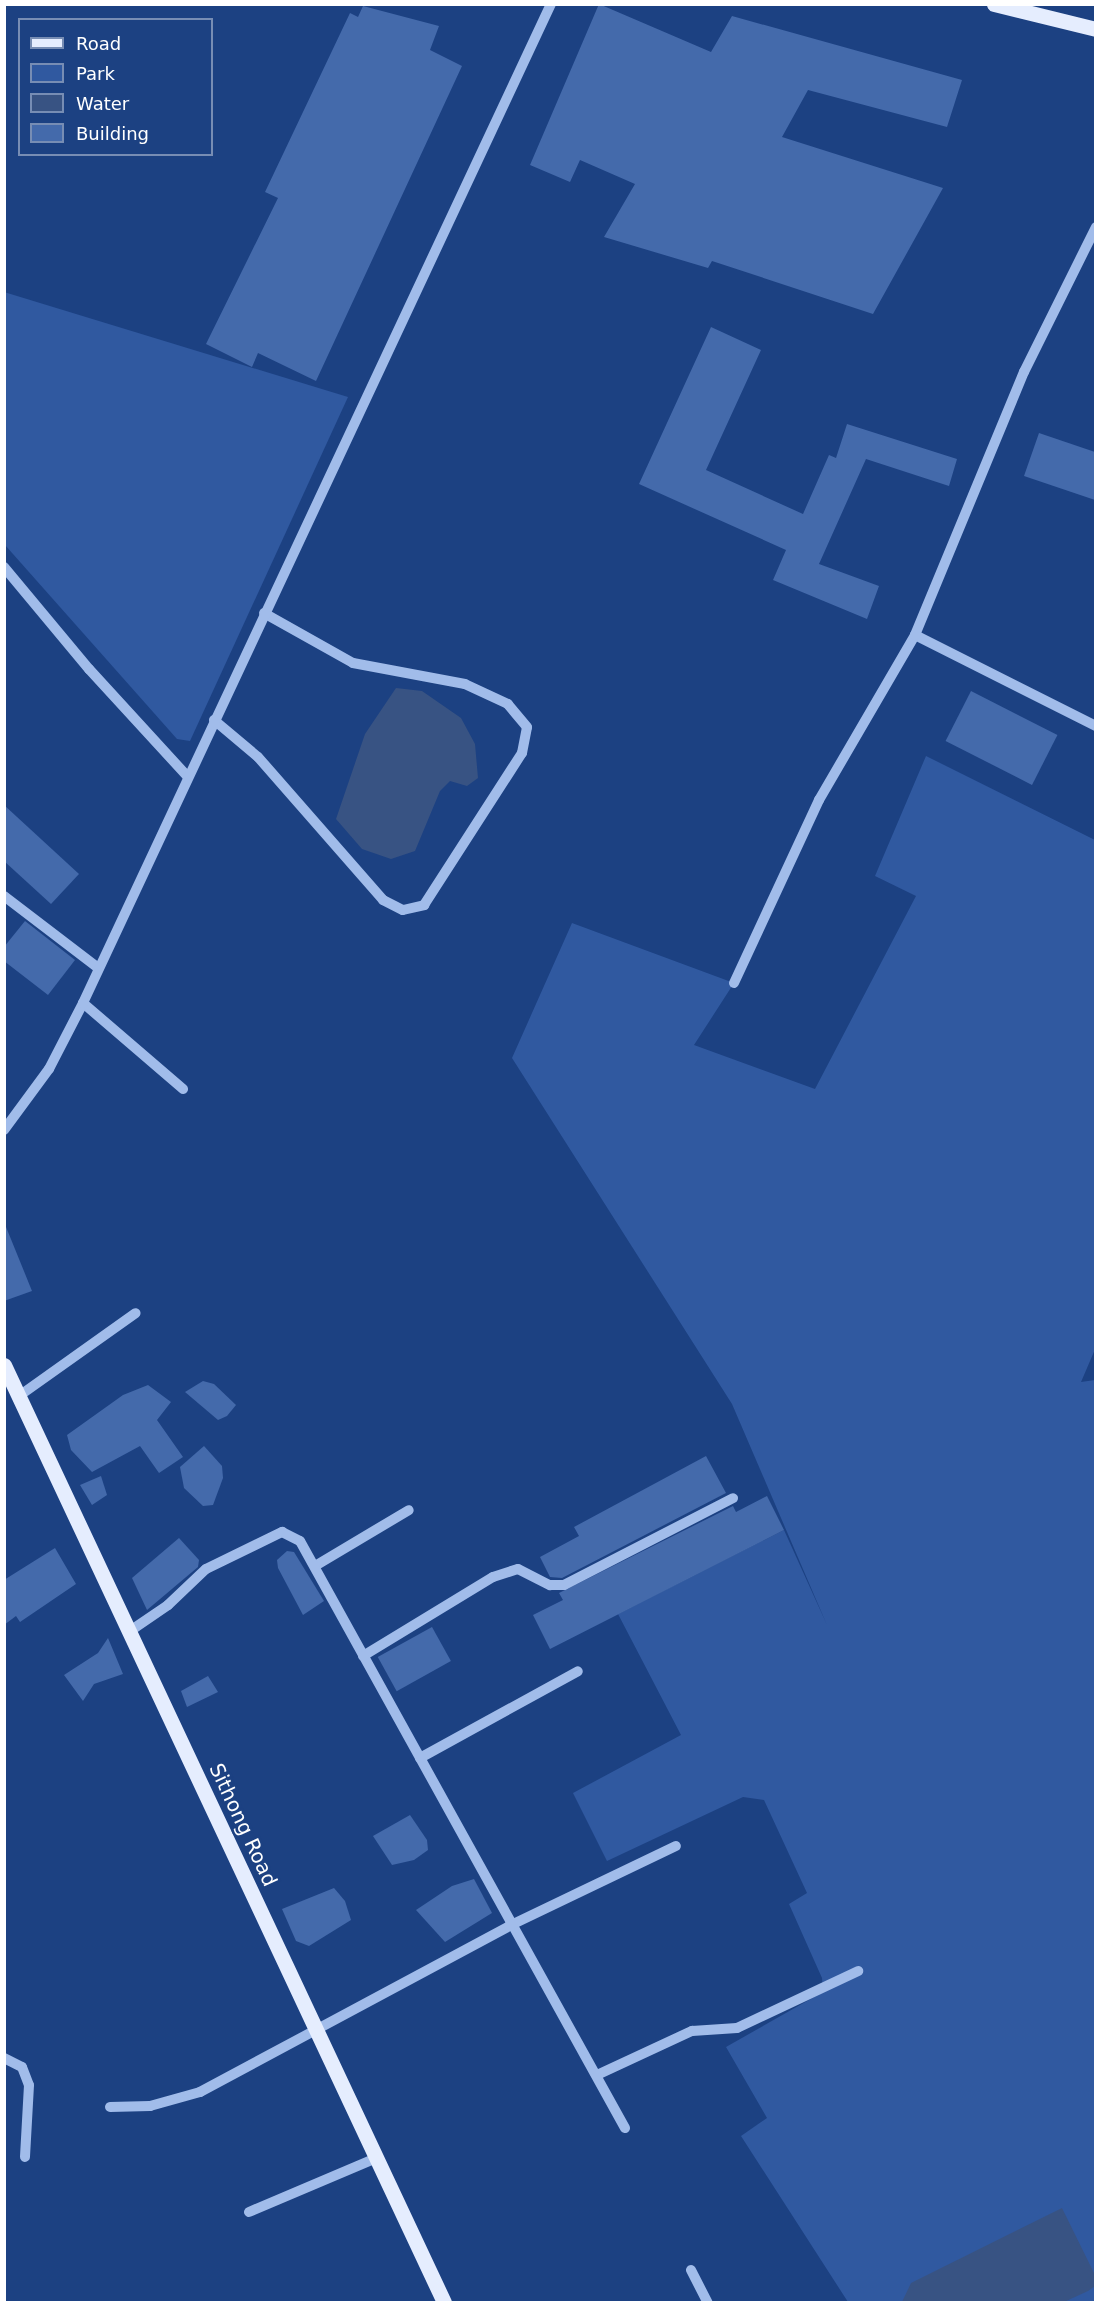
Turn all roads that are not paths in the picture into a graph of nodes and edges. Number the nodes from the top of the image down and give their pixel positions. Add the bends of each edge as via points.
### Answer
1 (551, 4) edge
2 (994, 4) edge
3 (1095, 29) edge
4 (1095, 227) edge
5 (4, 567) edge
6 (264, 613) junction
7 (915, 635) junction
8 (214, 720) junction
9 (1095, 726) edge
10 (187, 776) junction
11 (4, 896) edge
12 (97, 967) junction
13 (734, 983) dead end
14 (83, 1004) junction
15 (183, 1089) dead end
16 (4, 1130) edge
17 (135, 1313) dead end
18 (4, 1365) edge
19 (19, 1396) junction
20 (733, 1498) dead end
21 (410, 1510) dead end
22 (315, 1566) junction
23 (130, 1631) junction
24 (363, 1656) junction
25 (578, 1671) dead end
26 (420, 1758) junction
27 (676, 1846) dead end
28 (510, 1926) junction
29 (858, 1971) dead end
30 (314, 2029) junction
31 (4, 2058) edge
32 (597, 2075) junction
33 (110, 2107) dead end
34 (625, 2128) dead end
35 (25, 2157) dead end
36 (376, 2158) junction
37 (249, 2212) dead end
38 (691, 2270) dead end
39 (444, 2302) edge
40 (707, 2302) edge

1 - 6 street
2 - 3 main road
4 - 7 street via 1024,372
5 - 10 street via 88,669
6 - 8 street
6 - 8 street via 353,663 465,684 508,704 527,727 522,753 424,905 403,910 383,900 258,757
7 - 9 street
7 - 13 street via 819,800
8 - 10 street
10 - 12 street
11 - 12 street
12 - 14 street
14 - 15 street
14 - 16 street via 49,1069
17 - 19 street
18 - 19 main road, Sithong Road
19 - 23 main road, Sithong Road
20 - 24 street via 564,1585 550,1585 518,1569 493,1577
21 - 22 street
22 - 23 street via 300,1541 282,1532 206,1569 168,1605
22 - 24 street
23 - 30 main road, Sithong Road
24 - 26 street
25 - 26 street
26 - 28 street
27 - 28 street
28 - 30 street
28 - 32 street
29 - 32 street via 737,2028 692,2031
30 - 33 street via 200,2092 150,2106
30 - 36 main road, Sithong Road
31 - 35 street via 22,2067 29,2085
32 - 34 street
36 - 37 street
36 - 39 main road, Sithong Road
38 - 40 street

